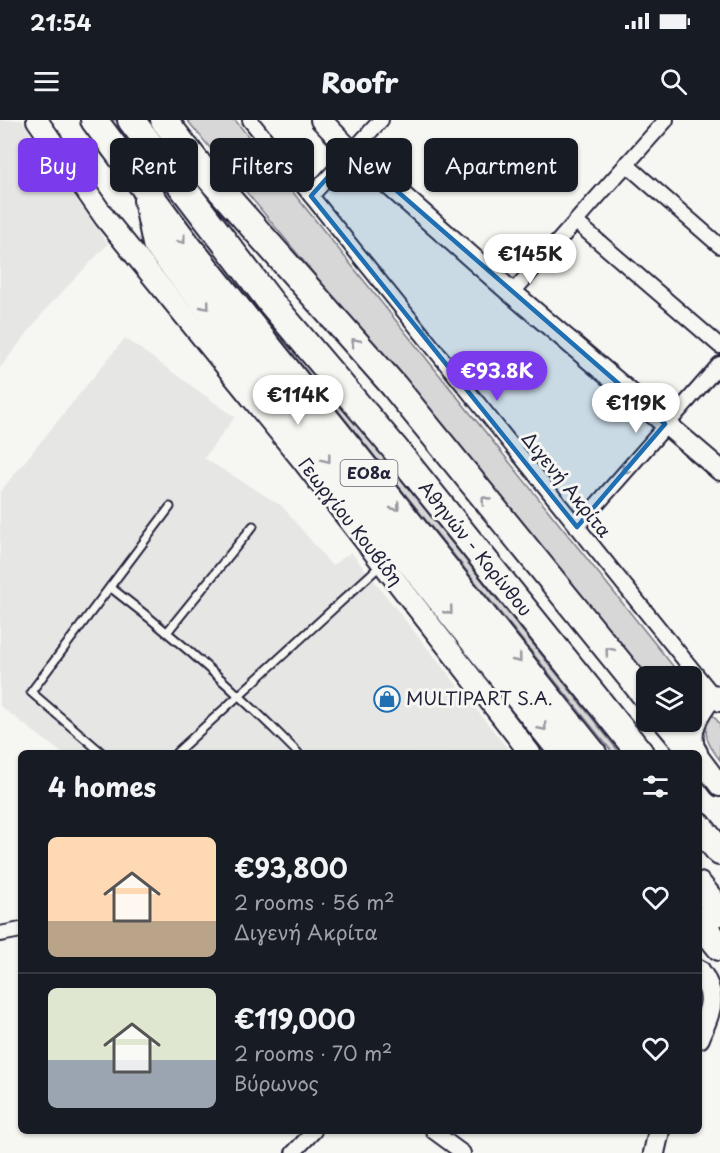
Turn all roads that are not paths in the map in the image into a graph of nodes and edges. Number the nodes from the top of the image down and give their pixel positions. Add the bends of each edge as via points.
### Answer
1 (37, 120) edge
2 (94, 120) edge
3 (131, 120) edge
4 (164, 120) edge
5 (250, 120) edge
6 (321, 120) edge
7 (381, 120) edge
8 (666, 120) edge
9 (338, 138) edge
10 (364, 138) edge
11 (626, 164) junction
12 (326, 180) edge
13 (397, 192) edge
14 (146, 194) junction
15 (311, 196) junction
16 (576, 222) junction
17 (720, 246) edge
18 (512, 293) junction
19 (720, 346) edge
20 (720, 364) edge
21 (665, 424) junction
22 (720, 470) edge
23 (170, 507) dead end
24 (253, 526) dead end
25 (577, 527) junction
26 (383, 564) junction
27 (110, 587) junction
28 (168, 631) junction
29 (636, 684) edge
30 (240, 694) junction
31 (717, 699) edge
32 (677, 732) edge
33 (99, 750) edge
34 (179, 750) edge
35 (295, 750) edge
36 (528, 750) edge
37 (561, 750) edge
38 (591, 750) edge
39 (638, 750) edge
40 (692, 750) edge
41 (695, 750) edge
42 (702, 762) edge
43 (720, 786) edge
44 (702, 830) edge
45 (720, 852) edge
46 (702, 890) edge
47 (720, 912) edge
48 (702, 925) edge
49 (18, 931) edge
50 (0, 934) edge
51 (720, 947) edge
52 (702, 973) edge
53 (702, 1029) edge
54 (311, 1134) edge
55 (437, 1134) edge
56 (658, 1134) edge
57 (293, 1153) edge
58 (463, 1153) edge
59 (654, 1153) edge

1 - 26 street, Γεωργίου Κουβίδη via 105,218
2 - 14 highway, Αθηνών - Κορίνθου / ΕΟ8α
3 - 39 highway, Αθηνών - Κορίνθου / ΕΟ8α via 265,295 395,449
29 -> 4 highway via 394,386 201,168
5 - 15 street, Διγενή Ακρίτα
6 - 9 street
7 - 10 street
8 - 11 street
11 - 16 street
11 - 17 street
12 - 15 street
13 - 18 street
14 -> 37 highway via 156,244
14 -> 38 highway, Αθηνών - Κορίνθου / ΕΟ8α
15 - 25 street, Διγενή Ακρίτα
16 - 18 street
16 - 19 street
18 - 21 street
20 - 21 street
21 - 22 street
21 -> 25 street
23 - 27 lane
24 - 28 lane
25 - 31 street, Διγενή Ακρίτα
26 - 30 lane
26 - 36 street, Γεωργίου Κουβίδη
27 - 28 lane
27 - 33 lane via 31,692
28 - 30 lane
30 - 34 lane
30 - 35 lane
31 - 41 street via 697,718 691,738
32 - 40 highway
42 - 43 street
44 - 45 highway
46 - 47 highway
48 - 51 highway
49 - 50 street
52 - 53 street via 713,997
54 - 57 street
55 - 58 street
56 - 59 street

